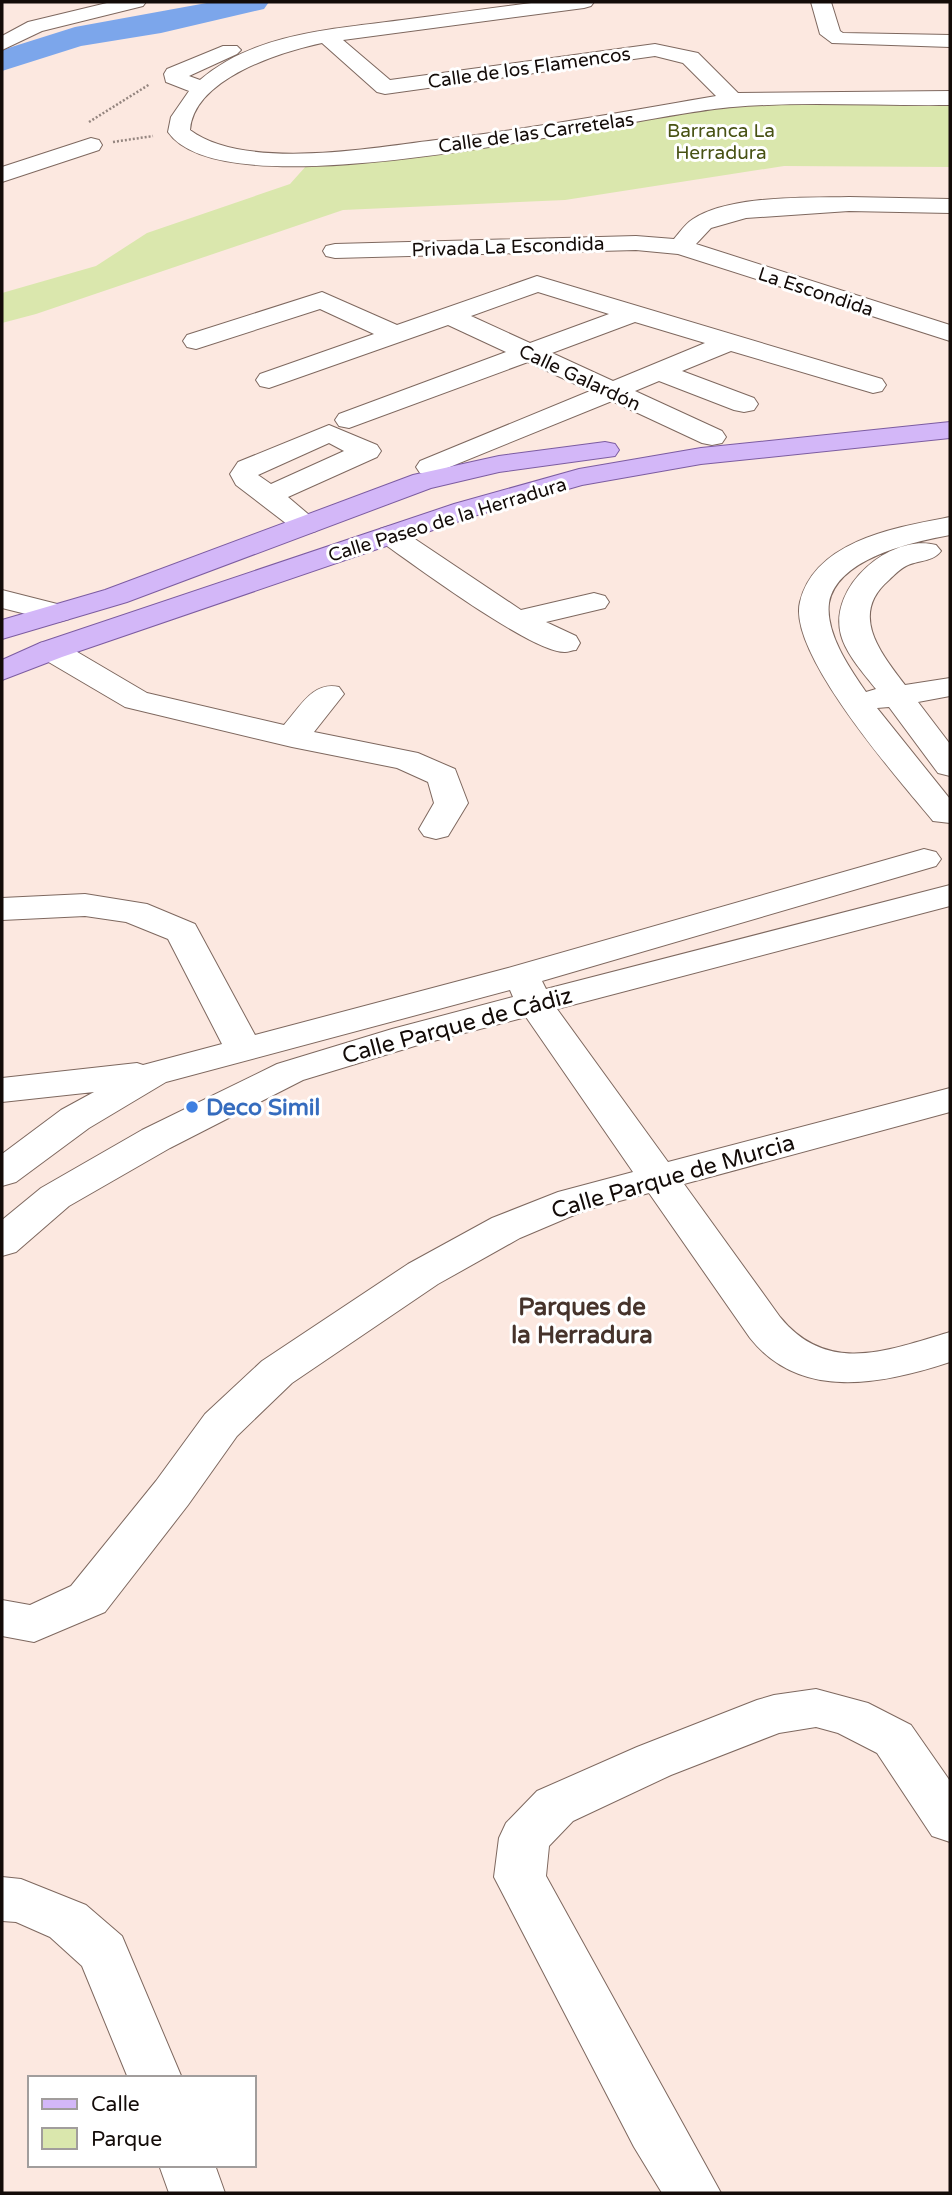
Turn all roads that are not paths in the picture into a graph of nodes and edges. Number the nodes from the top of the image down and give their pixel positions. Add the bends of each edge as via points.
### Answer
1 (136, 2) edge
2 (511, 2) edge
3 (584, 2) edge
4 (821, 2) edge
5 (83, 3) edge
6 (2, 32) edge
7 (326, 36) junction
8 (950, 41) edge
9 (2, 44) edge
10 (385, 87) junction
11 (201, 88) junction
12 (355, 92) dead end
13 (950, 98) edge
14 (732, 100) junction
15 (2, 159) edge
16 (2, 175) edge
17 (950, 206) edge
18 (681, 247) junction
19 (335, 251) dead end
20 (634, 313) junction
21 (437, 319) junction
22 (950, 333) edge
23 (395, 334) junction
24 (196, 341) dead end
25 (730, 342) junction
26 (517, 357) junction
27 (659, 372) junction
28 (269, 380) dead end
29 (873, 385) dead end
30 (600, 396) junction
31 (744, 404) dead end
32 (944, 417) edge
33 (349, 419) dead end
34 (712, 437) junction
35 (673, 442) junction
36 (499, 464) junction
37 (427, 474) junction
38 (528, 491) junction
39 (268, 496) dead end
40 (464, 510) junction
41 (306, 525) junction
42 (950, 526) edge
43 (390, 535) junction
44 (950, 545) edge
45 (2, 599) edge
46 (594, 602) dead end
47 (58, 613) junction
48 (516, 620) junction
49 (2, 630) edge
50 (565, 643) dead end
51 (51, 650) junction
52 (2, 671) edge
53 (950, 687) edge
54 (328, 694) dead end
55 (898, 697) junction
56 (136, 700) junction
57 (858, 702) junction
58 (107, 719) dead end
59 (292, 737) junction
60 (950, 766) edge
61 (948, 813) edge
62 (436, 829) dead end
63 (937, 869) edge
64 (950, 895) edge
65 (2, 909) edge
66 (528, 990) junction
67 (244, 1050) junction
68 (153, 1073) junction
69 (2, 1090) edge
70 (950, 1100) edge
71 (3, 1171) edge
72 (659, 1178) junction
73 (55, 1197) junction
74 (2, 1242) edge
75 (950, 1347) edge
76 (2, 1618) edge
77 (950, 1821) edge
78 (2, 1899) edge
79 (154, 2076) edge
80 (188, 2167) edge
81 (197, 2193) edge
82 (693, 2193) edge

1 - 9 street via 35,26
2 - 11 street via 278,37 215,55 174,77
3 - 7 street
4 - 8 street via 830,34 839,39
5 - 6 street
7 - 10 street
7 - 11 street via 249,57
10 - 12 street, Calle de los Flamencos
10 - 14 street, Calle de los Flamencos via 655,50 691,58
11 - 14 street, Calle de las Carretelas via 178,127 191,141 246,157 288,160 519,137
13 - 14 street, Calle de las Carretelas
15 - 16 street via 82,142
17 - 18 street via 820,204 726,214 704,222
18 - 19 street, Privada La Escondida via 636,243
18 - 22 street, La Escondida
20 - 21 street via 537,284
20 - 25 street
20 - 26 street
21 - 23 street
21 - 26 street, Calle Galardón
23 - 24 street via 322,300
23 - 28 street
25 - 27 street
25 - 29 street
26 - 30 street, Calle Galardón
26 - 33 street
27 - 30 street
27 - 31 street
30 - 34 street, Calle Galardón
30 - 35 street, Calle Galardón
30 - 37 street
32 - 34 main road, Calle Paseo de la Herradura
32 - 38 main road, Calle Paseo de la Herradura via 615,470
34 - 35 main road, Calle Paseo de la Herradura
35 - 36 main road, Calle Paseo de la Herradura
36 - 37 main road, Calle Paseo de la Herradura
36 - 38 main road via 491,478 498,485
37 - 40 main road via 458,488 465,495
37 - 41 main road, Calle Paseo de la Herradura
38 - 40 main road, Calle Paseo de la Herradura
39 - 41 street
40 - 43 main road, Calle Paseo de la Herradura
41 - 47 main road, Calle Paseo de la Herradura via 128,592
42 - 57 street via 858,552 826,579 814,604 817,633
43 - 48 street
43 - 51 main road, Calle Paseo de la Herradura
44 - 55 street via 894,561 865,584 855,608 856,635
45 - 47 street
46 - 48 street
47 - 49 main road, Calle Paseo de la Herradura
48 - 50 street
51 - 52 main road, Calle Paseo de la Herradura
51 - 56 street
53 - 55 street
54 - 59 street
55 - 57 street
55 - 60 street
56 - 58 street
56 - 59 street
57 - 61 street
59 - 62 street via 406,760 443,776 451,803
61 - 63 street via 925,826 917,842
63 - 66 street, Calle Parque de Cádiz
64 - 66 street, Calle Parque de Cádiz
65 - 67 street via 85,905 134,912 182,932
66 - 67 street, Calle Parque de Cádiz
66 - 72 street
66 - 73 street, Calle Parque de Cádiz via 405,1037 290,1072 156,1139
67 - 68 street, Calle Parque de Cádiz
68 - 69 street
68 - 71 street, Calle Parque de Cádiz via 75,1119
70 - 72 street, Calle Parque de Murcia
71 - 73 street
72 - 75 street via 780,1344 802,1359 843,1371 893,1364
72 - 76 street, Calle Parque de Murcia via 572,1201 506,1228 355,1318 277,1372 221,1425 88,1599 34,1624
73 - 74 street, Calle Parque de Cádiz
77 - 82 street via 894,1739 851,1717 816,1708 774,1714 654,1761 555,1806 524,1838 520,1877
78 - 79 street via 20,1901 68,1921 103,1952
80 - 81 street

